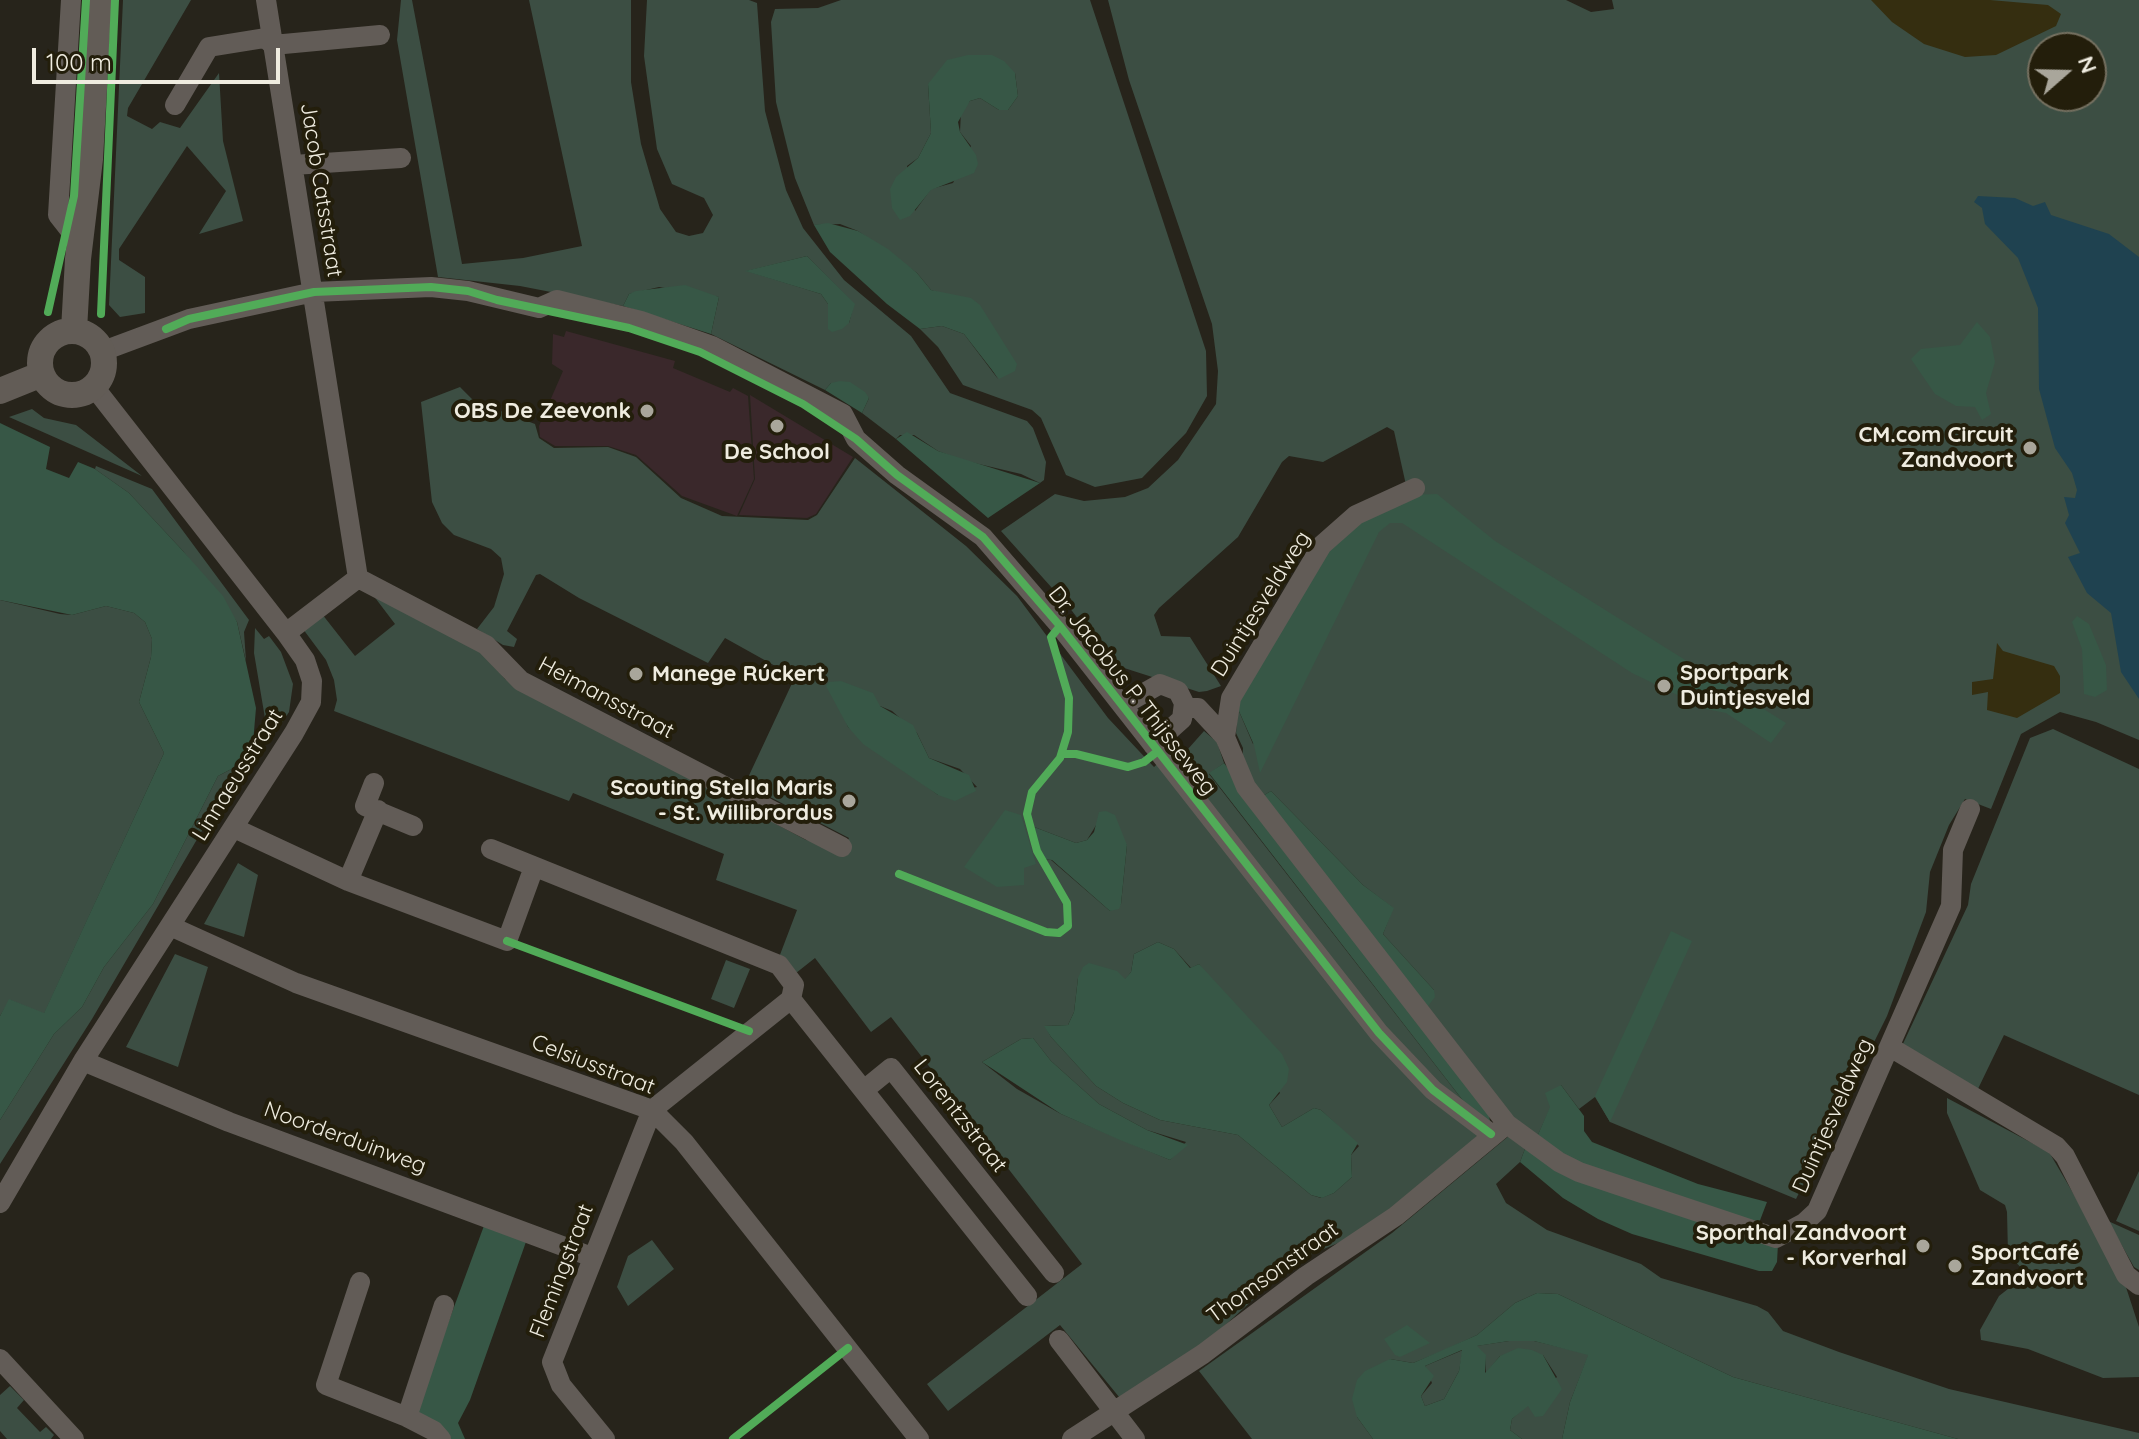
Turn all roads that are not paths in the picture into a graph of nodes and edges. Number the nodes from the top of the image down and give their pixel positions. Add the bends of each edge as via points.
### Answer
1 (71, 0) edge
2 (99, 0) edge
3 (266, 0) edge
4 (380, 35) dead end
5 (273, 45) junction
6 (175, 105) dead end
7 (401, 158) dead end
8 (293, 165) junction
9 (80, 243) junction
10 (314, 292) junction
11 (74, 330) junction
12 (103, 351) junction
13 (42, 374) junction
14 (94, 387) junction
15 (0, 391) edge
16 (1415, 488) dead end
17 (358, 578) junction
18 (286, 633) junction
19 (1231, 698) junction
20 (1123, 705) junction
21 (1191, 708) junction
22 (1225, 737) junction
23 (1153, 745) junction
24 (374, 783) dead end
25 (1970, 809) dead end
26 (378, 810) junction
27 (413, 826) dead end
28 (234, 828) junction
29 (842, 847) dead end
30 (491, 849) dead end
31 (534, 867) junction
32 (348, 881) junction
33 (170, 926) junction
34 (791, 999) junction
35 (1890, 1047) junction
36 (83, 1061) junction
37 (864, 1090) junction
38 (652, 1110) junction
39 (1499, 1129) junction
40 (0, 1203) edge
41 (1013, 1222) junction
42 (985, 1245) junction
43 (592, 1257) junction
44 (1054, 1273) dead end
45 (360, 1282) dead end
46 (2139, 1285) edge
47 (1027, 1296) dead end
48 (444, 1305) dead end
49 (1059, 1340) dead end
50 (0, 1359) edge
51 (1112, 1411) junction
52 (407, 1417) junction
53 (74, 1439) edge
54 (441, 1439) edge
55 (605, 1439) edge
56 (919, 1439) edge
57 (1072, 1439) edge
58 (1135, 1439) edge

1 - 9 street via 58,215
2 - 9 main road
3 - 5 street, Jacob Catsstraat
4 - 5 street
5 - 6 street via 265,38 209,47
5 - 8 street, Jacob Catsstraat
7 - 8 street
8 - 10 street, Jacob Catsstraat
9 - 11 main road
10 - 12 street, Dr. Jacobus P. Thijsseweg via 189,319
10 - 17 street
10 - 20 street, Dr. Jacobus P. Thijsseweg via 431,287 539,308 557,300 683,336 778,378 843,414 856,439 983,537
11 - 12 main road via 93,338
11 - 13 main road via 56,334 45,345
12 - 14 main road via 104,370
13 - 14 main road via 52,388 68,395
13 - 15 main road
14 - 18 street, Linnaeusstraat
16 - 19 street, Duintjesveldweg via 1356,515 1322,545
17 - 18 street
17 - 29 street, Heimansstraat via 486,645 521,681
18 - 28 street, Linnaeusstraat via 305,660 311,702
19 - 21 street, Duintjesveldweg via 1210,699
19 - 22 street, Duintjesveldweg
20 - 21 street, Duintjesveldweg via 1160,684 1178,691
20 - 23 street, Dr. Jacobus P. Thijsseweg
21 - 22 street, Duintjesveldweg
21 - 23 street
22 - 39 street, Duintjesveldweg via 1246,787
23 - 39 street, Dr. Jacobus P. Thijsseweg via 1379,1033 1433,1090
24 - 26 street via 365,806
25 - 35 street, Duintjesveldweg via 1953,850 1951,906
26 - 27 street
26 - 32 street
28 - 32 street
28 - 33 street, Linnaeusstraat
30 - 31 street
31 - 32 street via 507,941
31 - 34 street via 779,965 794,985
33 - 36 street, Linnaeusstraat
33 - 38 street, Celsiusstraat via 296,983
34 - 37 street
34 - 38 street
35 - 39 street, Duintjesveldweg via 1817,1211 1776,1238 1579,1172
35 - 46 street via 2056,1146 2126,1275
36 - 40 street, Linnaeusstraat
36 - 43 street, Noorderduinweg via 229,1122
37 - 41 street, Lorentzstraat via 891,1068
37 - 42 street
38 - 43 street, Flemingstraat
38 - 56 street, Celsiusstraat via 684,1142
39 - 51 street, Thomsonstraat via 1396,1216 1203,1354
41 - 42 street
41 - 44 street, Lorentzstraat
42 - 47 street
43 - 55 street, Flemingstraat via 552,1362 561,1385
45 - 52 street via 326,1385
48 - 52 street
49 - 51 street
50 - 53 street
51 - 57 street, Thomsonstraat
51 - 58 street
52 - 54 street

